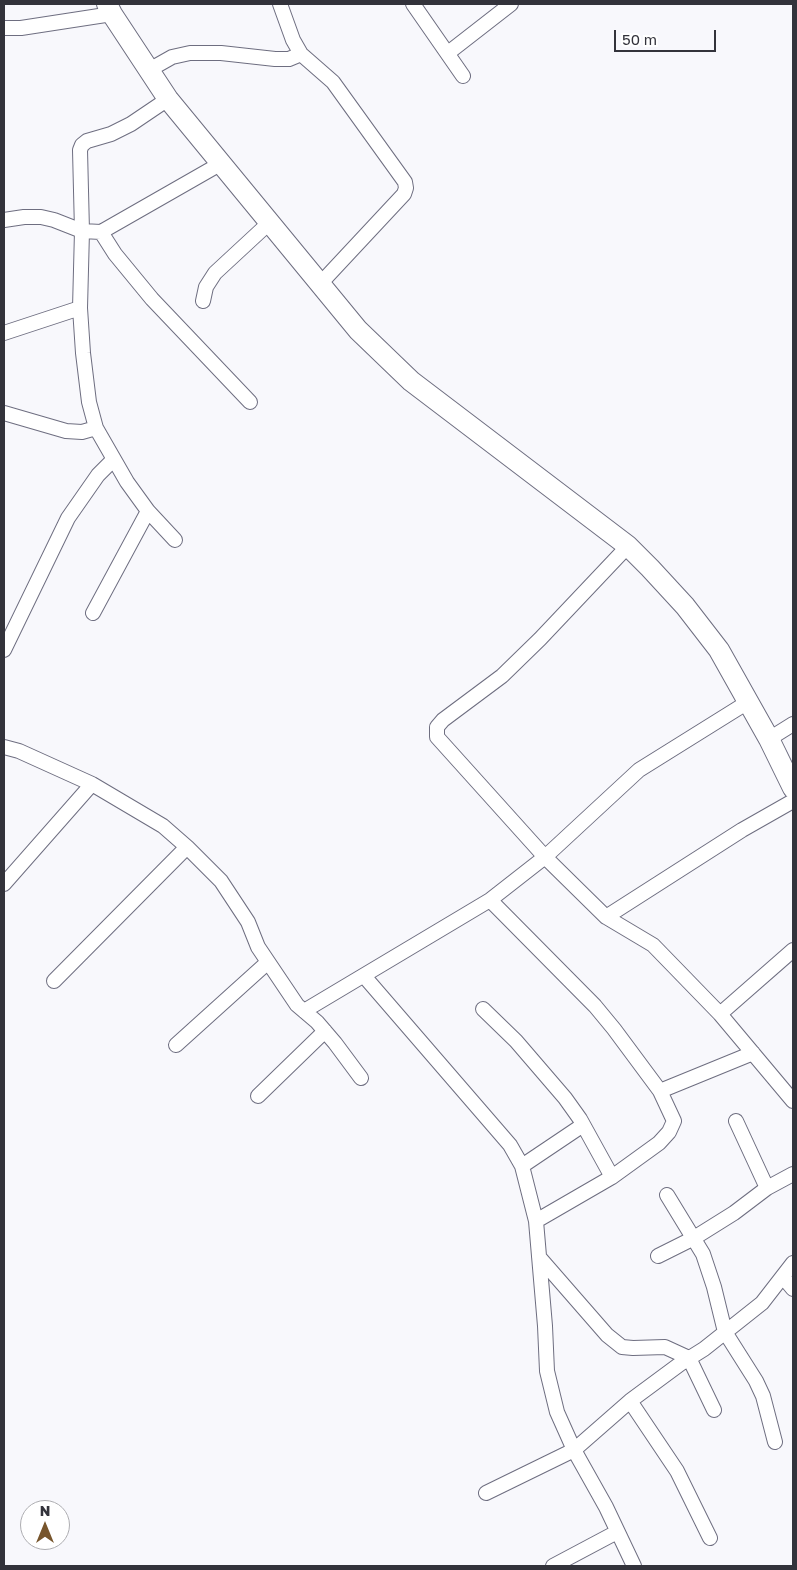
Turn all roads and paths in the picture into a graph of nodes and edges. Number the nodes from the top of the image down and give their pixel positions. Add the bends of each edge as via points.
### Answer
1 (280, 4) edge
2 (413, 4) edge
3 (511, 4) edge
4 (110, 9) edge
5 (4, 28) edge
6 (448, 53) junction
7 (301, 54) junction
8 (149, 70) junction
9 (463, 76) dead end
10 (168, 99) junction
11 (220, 164) junction
12 (4, 220) edge
13 (269, 223) junction
14 (82, 231) junction
15 (101, 232) junction
16 (320, 284) junction
17 (203, 301) dead end
18 (80, 308) junction
19 (4, 333) edge
20 (250, 402) dead end
21 (4, 413) edge
22 (96, 428) junction
23 (113, 460) junction
24 (148, 511) junction
25 (175, 540) dead end
26 (628, 546) junction
27 (94, 613) dead end
28 (4, 650) edge
29 (748, 702) junction
30 (793, 724) edge
31 (769, 740) junction
32 (4, 747) edge
33 (92, 784) junction
34 (793, 788) edge
35 (793, 801) edge
36 (187, 847) junction
37 (545, 857) junction
38 (4, 884) edge
39 (490, 900) junction
40 (606, 917) junction
41 (793, 950) edge
42 (268, 962) junction
43 (364, 976) junction
44 (54, 981) dead end
45 (483, 1009) dead end
46 (304, 1011) junction
47 (720, 1014) junction
48 (325, 1031) junction
49 (176, 1045) dead end
50 (753, 1053) junction
51 (361, 1078) dead end
52 (660, 1091) junction
53 (258, 1096) dead end
54 (793, 1101) edge
55 (736, 1121) dead end
56 (583, 1125) junction
57 (522, 1166) junction
58 (793, 1174) edge
59 (612, 1177) junction
60 (767, 1188) junction
61 (667, 1195) dead end
62 (536, 1221) junction
63 (694, 1238) junction
64 (658, 1256) dead end
65 (539, 1257) junction
66 (793, 1263) edge
67 (783, 1277) junction
68 (793, 1289) edge
69 (725, 1332) junction
70 (689, 1358) junction
71 (630, 1401) junction
72 (714, 1410) dead end
73 (775, 1442) dead end
74 (574, 1450) junction
75 (486, 1493) dead end
76 (617, 1532) junction
77 (710, 1538) dead end
78 (553, 1566) edge
79 (634, 1566) edge

1 - 7 street via 292,40
2 - 6 street
3 - 6 street
4 - 5 street via 21,28
4 - 8 main road
6 - 9 street
7 - 8 street via 289,59 275,59 185,53
7 - 16 street via 333,82 405,182 406,188 404,194
8 - 10 main road
10 - 11 main road
10 - 14 street via 131,124 82,145
11 - 13 main road
11 - 15 street
12 - 14 street via 41,217
13 - 16 main road
13 - 17 street via 216,273 206,288
14 - 15 street
14 - 18 street
15 - 20 street via 152,299
16 - 26 main road via 358,330 411,381
18 - 19 street
18 - 22 street via 89,402
21 - 22 street via 66,430 82,432
22 - 23 street
23 - 24 street
23 - 28 street via 68,518
24 - 25 street
24 - 27 street
26 - 29 main road via 685,606 719,650
26 - 37 street via 502,676 438,727 436,737
29 - 31 main road
29 - 37 street via 639,770
30 - 31 street
31 - 34 main road
32 - 33 street
33 - 36 street via 163,826
33 - 38 street
35 - 40 street
36 - 42 street via 221,880 248,922
36 - 44 street
37 - 39 street
37 - 40 street
39 - 43 street
39 - 52 street via 594,1006
40 - 47 street via 653,945
41 - 47 street
42 - 46 street
42 - 49 street
43 - 46 street
43 - 57 street via 510,1145
45 - 56 street via 516,1040 565,1098
46 - 48 street
47 - 50 street
48 - 51 street
48 - 53 street
50 - 52 street
50 - 54 street
52 - 59 street via 674,1122 669,1132
55 - 60 street
56 - 57 street
56 - 59 street
57 - 62 street
58 - 60 street
59 - 62 street
60 - 63 street
61 - 63 street
62 - 65 street
63 - 64 street
63 - 69 street via 704,1254
65 - 70 street via 607,1335 622,1346 665,1347
65 - 74 street via 547,1371 557,1412
66 - 67 street
67 - 68 street
67 - 69 street via 762,1303
69 - 70 street
69 - 73 street via 763,1396
70 - 71 street
70 - 72 street
71 - 74 street
71 - 77 street via 677,1471
74 - 75 street
74 - 76 street
76 - 78 street
76 - 79 street

